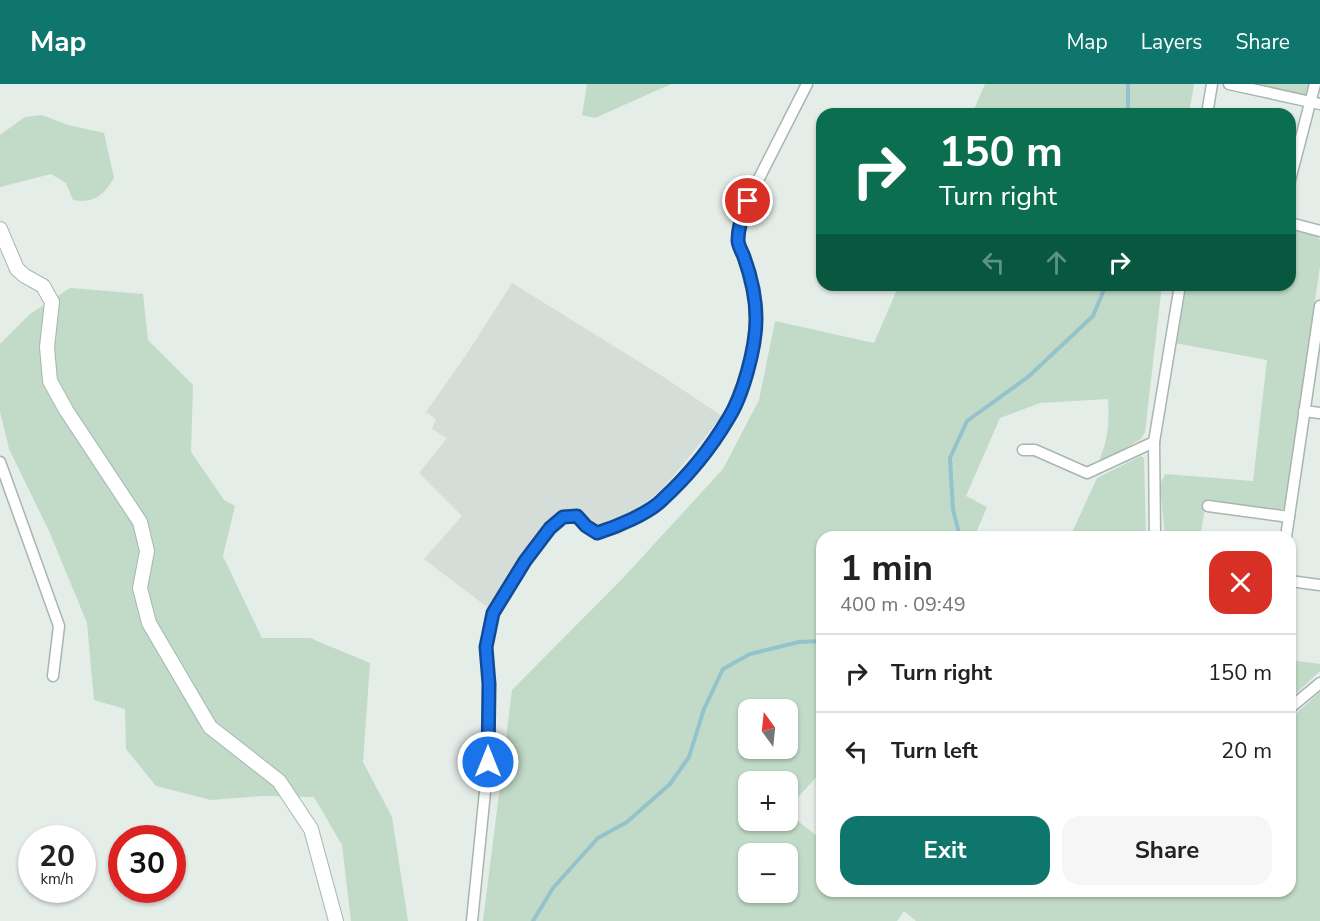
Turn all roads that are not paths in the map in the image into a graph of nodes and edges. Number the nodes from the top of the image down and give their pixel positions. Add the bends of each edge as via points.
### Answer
1 (807, 84) edge
2 (1212, 84) edge
3 (1229, 84) edge
4 (1315, 84) edge
5 (1315, 103) edge
6 (1208, 108) edge
7 (1296, 162) edge
8 (1296, 224) edge
9 (0, 229) edge
10 (1320, 231) edge
11 (1179, 291) edge
12 (1320, 306) edge
13 (1304, 411) junction
14 (1320, 413) edge
15 (1154, 442) junction
16 (1023, 450) dead end
17 (0, 462) edge
18 (1208, 506) dead end
19 (1289, 517) junction
20 (1155, 531) edge
21 (1287, 531) edge
22 (1296, 582) edge
23 (1320, 585) edge
24 (52, 676) dead end
25 (1320, 683) edge
26 (1296, 703) edge
27 (336, 921) edge
28 (472, 921) edge

1 - 28 street via 739,226 738,243 755,302 756,320 754,345 729,418 661,502 618,527 597,533 577,516 556,522 525,561 493,613 486,647 488,762
2 - 6 street
3 - 5 street
4 - 5 street
5 - 7 street
8 - 10 street
9 - 27 street via 17,269 44,286 52,302 47,347 50,381 140,522 147,551 140,588 149,623 210,727 279,781 310,830
11 - 15 street
12 - 13 street
13 - 14 street
13 - 19 street
15 - 16 street via 1087,473 1035,450
15 - 20 street
17 - 24 street via 59,626
18 - 19 street
19 - 21 street
22 - 23 street
25 - 26 street

